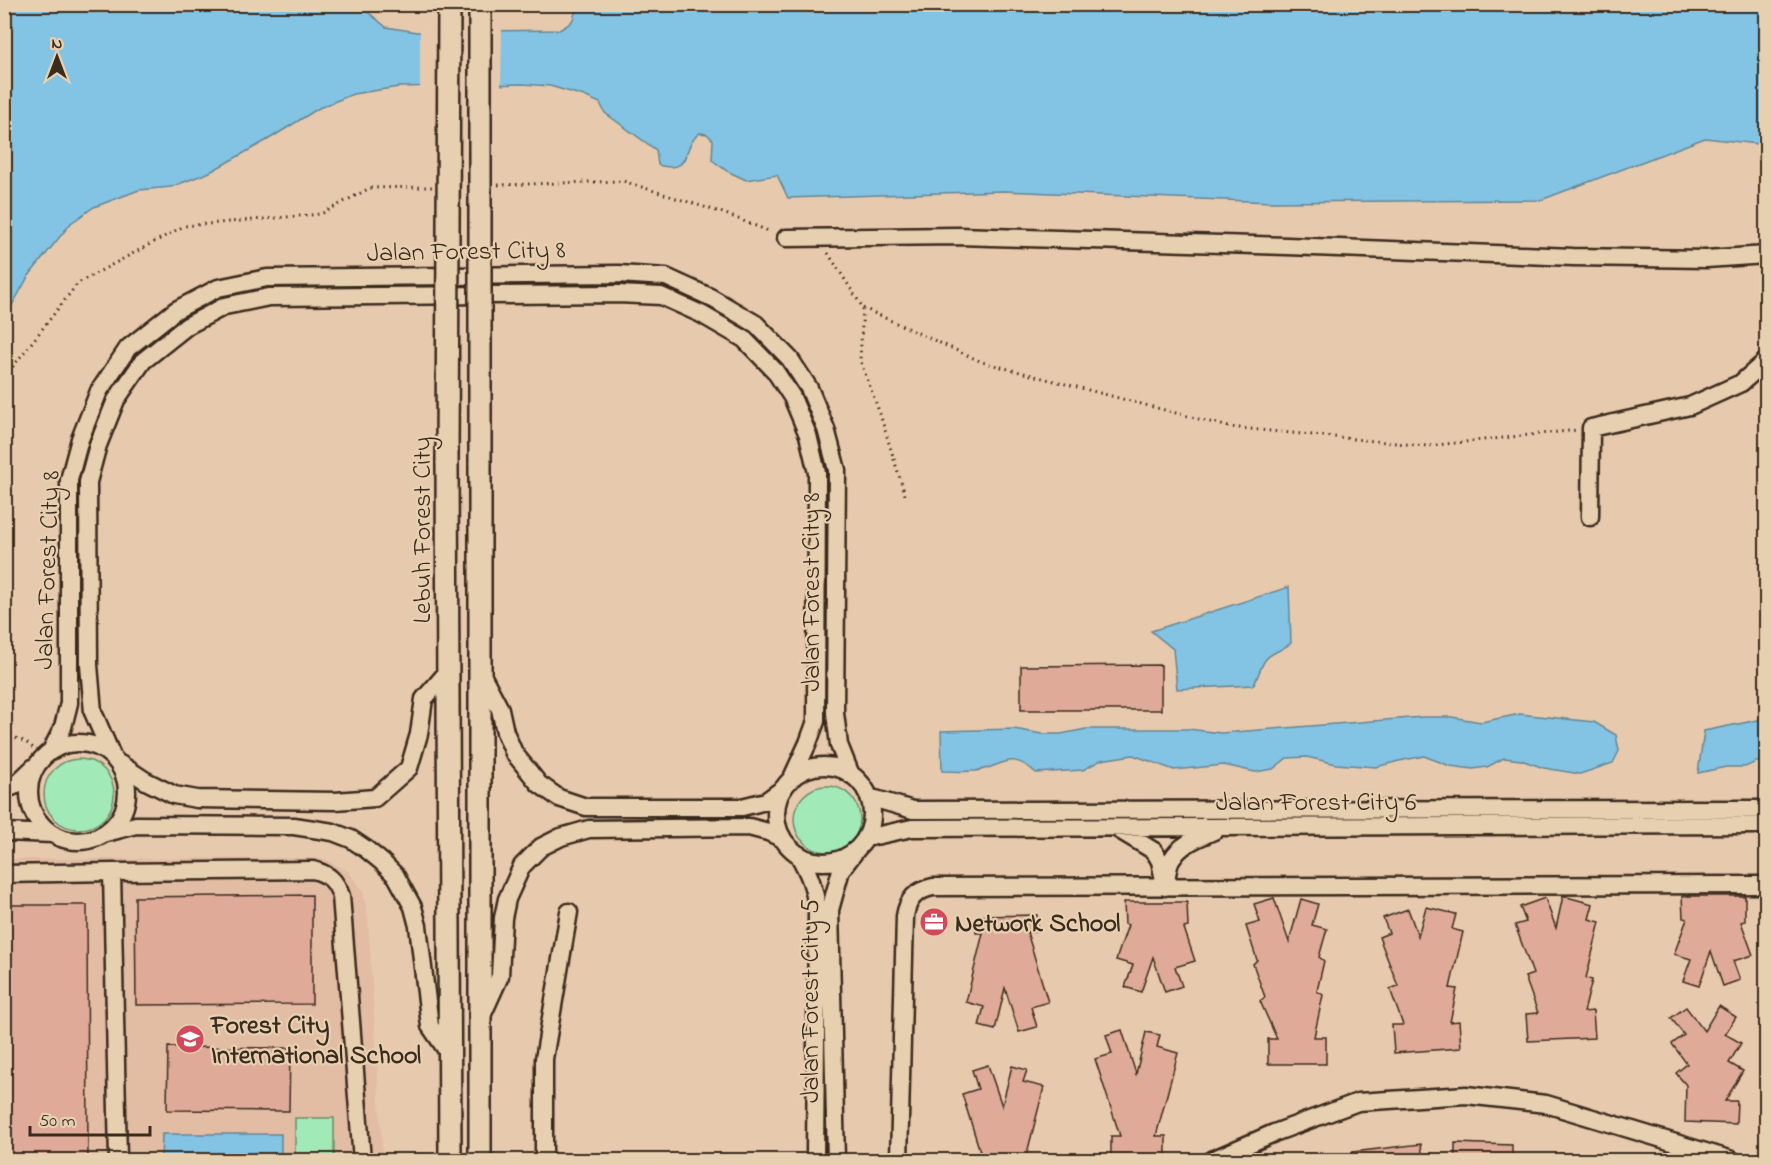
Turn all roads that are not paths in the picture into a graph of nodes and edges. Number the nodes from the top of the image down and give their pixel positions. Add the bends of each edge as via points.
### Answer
1 (449, 4) edge
2 (480, 4) edge
3 (786, 238) dead end
4 (1767, 255) edge
5 (1767, 361) edge
6 (1590, 517) dead end
7 (450, 669) junction
8 (479, 670) junction
9 (43, 758) junction
10 (116, 760) junction
11 (851, 775) junction
12 (788, 784) junction
13 (4, 790) edge
14 (869, 797) junction
15 (1767, 809) edge
16 (1767, 825) edge
17 (1115, 827) junction
18 (1223, 827) junction
19 (4, 832) edge
20 (106, 832) junction
21 (53, 834) junction
22 (783, 839) junction
23 (862, 844) junction
24 (798, 854) junction
25 (112, 872) junction
26 (4, 874) edge
27 (1767, 885) edge
28 (1165, 887) junction
29 (569, 912) dead end
30 (479, 1022) junction
31 (450, 1055) junction
32 (118, 1161) edge
33 (362, 1161) edge
34 (450, 1161) edge
35 (480, 1161) edge
36 (544, 1161) edge
37 (815, 1161) edge
38 (836, 1161) edge
39 (899, 1161) edge
40 (1212, 1161) edge
41 (1732, 1161) edge

1 - 7 main road, Lebuh Forest City, bridge
2 - 8 main road, bridge
3 - 4 street via 958,236 1573,257 1706,259
5 - 6 street via 1741,383 1690,406 1591,428
7 - 10 street via 424,699 420,734 409,768 375,798 197,800 174,795
7 - 31 main road, Lebuh Forest City
8 - 12 street via 500,709 514,753 539,784 559,798 586,807 742,807 766,801
8 - 30 main road
9 - 10 street via 72,743 83,743 104,749
9 - 11 street, Jalan Forest City 8 via 63,728 69,703 69,480 99,391 128,348 176,310 218,288 267,278 619,274 666,277 756,324 790,359 809,388 837,470 835,713 839,745
9 - 13 street via 14,786
9 - 21 street via 29,788 32,809
10 - 12 street, Jalan Forest City 8 via 93,712 88,482 116,400 142,361 187,326 225,306 269,297 618,294 661,296 744,339 775,371 792,397 808,435 817,473 816,721
10 - 20 street via 127,785 125,807
11 - 12 street via 820,767
11 - 14 street
12 - 22 street via 776,818
14 - 15 street, Jalan Forest City 6 via 913,810
14 - 23 street via 871,825
16 - 18 street, Jalan Forest City 6
17 - 18 street, Jalan Forest City 6
17 - 23 street, Jalan Forest City 6 via 912,828
17 - 28 street via 1154,851
18 - 28 street via 1181,849 1171,860
19 - 21 street
20 - 21 street via 96,838 74,841
20 - 31 street via 136,825 294,826 351,839 396,876 413,908 430,1026
22 - 24 street
22 - 30 street via 749,827 589,829 541,848 522,866 507,899 500,976
23 - 24 street via 839,860 828,862
23 - 38 street, Jalan Forest City 5 via 841,870 830,910
24 - 37 street, Jalan Forest City 5 via 810,873 817,910
25 - 26 street
25 - 32 street
25 - 33 street via 313,870 332,878 341,896
27 - 28 street
28 - 39 street via 933,887 913,896 905,916
29 - 36 street via 544,1059
30 - 35 main road
31 - 34 main road, Lebuh Forest City
40 - 41 street via 1274,1132 1358,1102 1466,1095 1546,1104

